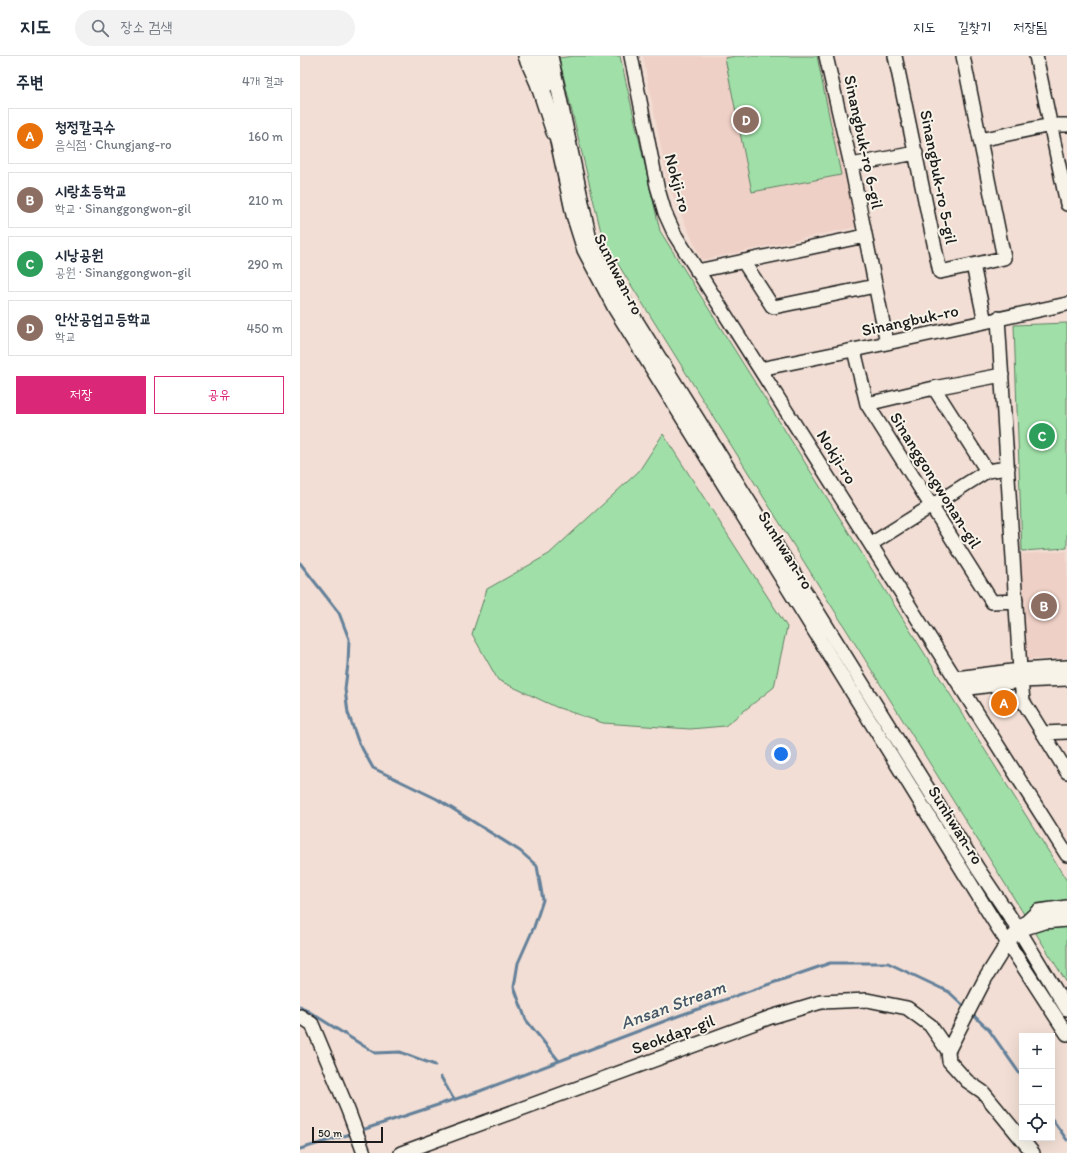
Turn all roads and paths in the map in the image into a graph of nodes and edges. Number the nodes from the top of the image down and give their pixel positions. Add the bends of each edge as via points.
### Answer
1 (527, 56) edge
2 (539, 56) edge
3 (551, 56) edge
4 (631, 56) edge
5 (826, 56) edge
6 (895, 56) edge
7 (963, 56) edge
8 (1036, 56) edge
9 (1051, 125) junction
10 (1067, 126) edge
11 (555, 132) junction
12 (980, 140) junction
13 (916, 153) junction
14 (851, 165) junction
15 (1067, 204) edge
16 (865, 236) junction
17 (743, 261) junction
18 (973, 265) junction
19 (697, 271) junction
20 (875, 286) junction
21 (1067, 304) edge
22 (998, 318) junction
23 (985, 322) junction
24 (887, 343) junction
25 (854, 350) junction
26 (760, 369) junction
27 (1002, 375) junction
28 (934, 388) junction
29 (867, 404) junction
30 (1008, 468) junction
31 (987, 471) junction
32 (930, 506) junction
33 (871, 544) junction
34 (1016, 601) junction
35 (1067, 667) edge
36 (1020, 676) junction
37 (956, 678) junction
38 (1067, 679) edge
39 (963, 689) junction
40 (1067, 732) edge
41 (1043, 733) junction
42 (1067, 772) edge
43 (1065, 847) edge
44 (1067, 907) edge
45 (1067, 920) edge
46 (1019, 930) junction
47 (1008, 942) junction
48 (1067, 1008) edge
49 (300, 1016) edge
50 (1067, 1034) edge
51 (950, 1046) junction
52 (364, 1153) edge
53 (401, 1153) edge
54 (1033, 1153) edge

1 - 11 main road
2 - 11 street, Sunhwan-ro
3 - 46 street, Sunhwan-ro via 590,240 601,264 970,856
4 - 19 street, Nokji-ro via 657,186 675,235
5 - 14 street, Sinangbuk-ro 6-gil
6 - 13 street, Sinangbuk-ro 5-gil
7 - 12 street, Sinangbuk-ro 5-gil
8 - 9 street
9 - 10 street
9 - 12 street
9 - 15 street
11 - 47 street, Sunhwan-ro via 573,215 584,250 615,309
12 - 18 street, Sinangbuk-ro 5-gil via 1004,258
13 - 14 street
13 - 18 street, Sinangbuk-ro 5-gil via 940,272
14 - 16 street, Sinangbuk-ro 6-gil
16 - 17 street, Sinangbuk-ro 6-gil
16 - 20 street, Sinangbuk-ro 6-gil
17 - 19 street, Sinangbuk-ro 6-gil
17 - 20 street via 774,307
18 - 23 street
19 - 26 street, Nokji-ro
20 - 24 street, Sinangbuk-ro 6-gil
21 - 22 street, Sinangbuk-ro
22 - 23 street, Sinangbuk-ro
22 - 27 street
23 - 24 street, Sinangbuk-ro
24 - 25 street, Sinangbuk-ro
25 - 26 street, Sinangbuk-ro
25 - 29 street, Sinanggongwonan-gil
26 - 33 street, Nokji-ro
27 - 28 street
27 - 30 street
28 - 29 street
28 - 31 street
29 - 32 street, Sinanggongwonan-gil
30 - 31 street
30 - 34 street
31 - 32 street
32 - 33 street
32 - 34 street, Sinanggongwonan-gil via 992,602
33 - 37 street, Nokji-ro
34 - 36 street
35 - 36 street
36 - 37 street
36 - 38 street
36 - 39 street
36 - 41 street via 1023,701
37 - 39 street, Nokji-ro
39 - 43 street, Nokji-ro
40 - 41 street
41 - 42 street
44 - 46 street via 1038,911
45 - 46 street via 1044,922
46 - 47 street
46 - 48 street, Sunhwan-ro
47 - 50 street, Sunhwan-ro
47 - 51 street via 985,979
49 - 52 street via 312,1024
51 - 53 street, Seokdap-gil via 930,1025 907,1008 867,1000 821,1002 771,1017
51 - 54 street, Seokdap-gil via 949,1060 967,1081 983,1092

